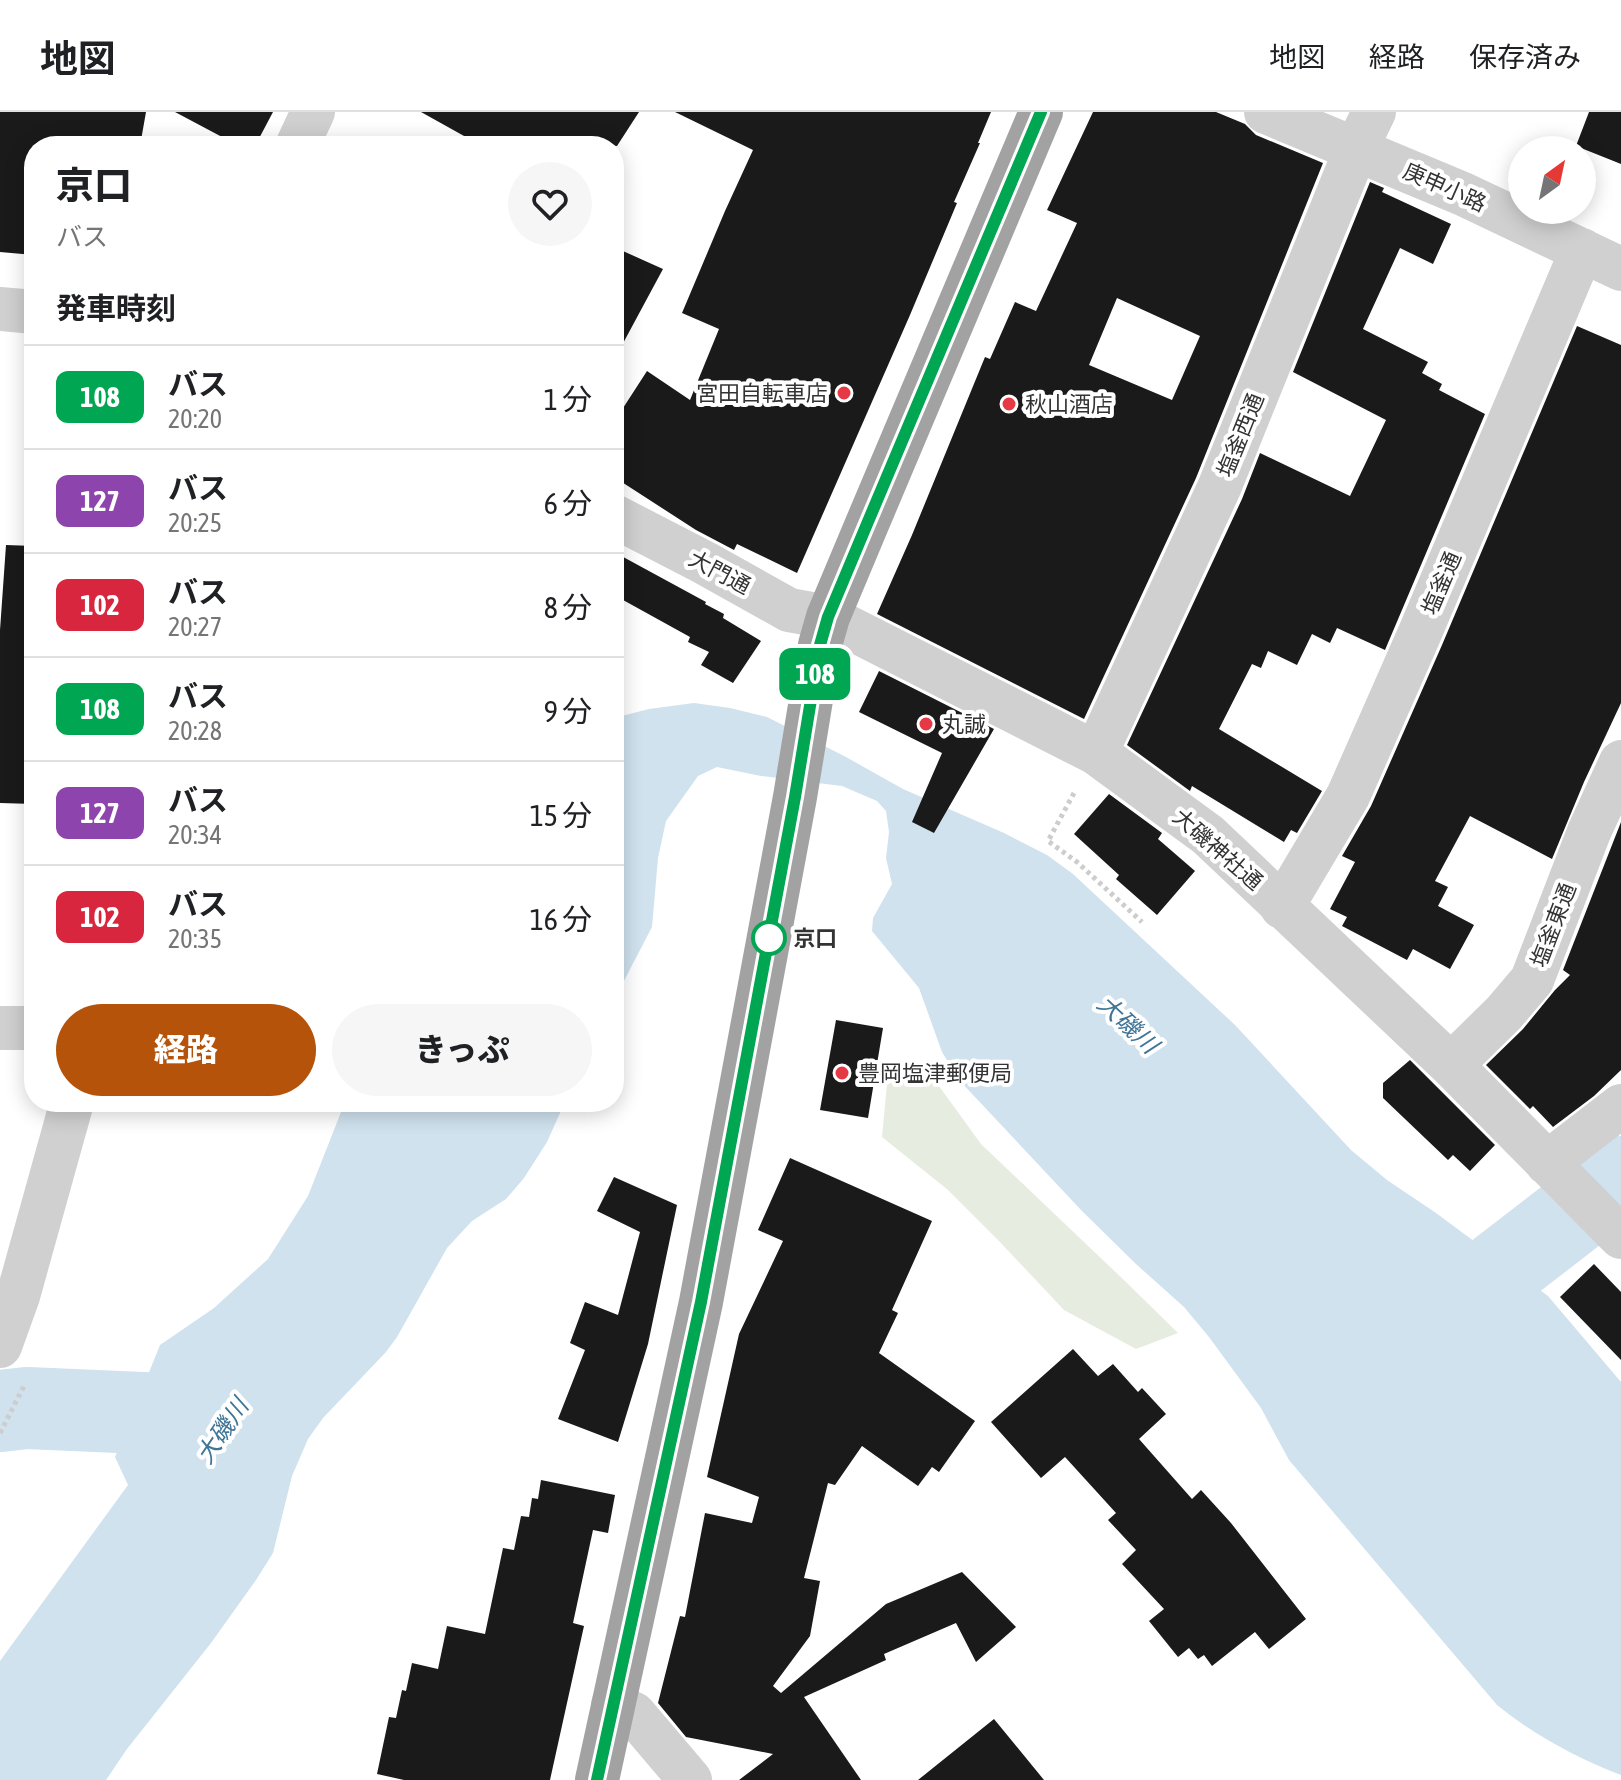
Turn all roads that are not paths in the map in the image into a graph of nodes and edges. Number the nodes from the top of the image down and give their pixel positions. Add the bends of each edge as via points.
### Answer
1 (313, 112) edge
2 (1041, 112) edge
3 (1266, 112) edge
4 (1365, 130) edge
5 (302, 136) edge
6 (1582, 250) junction
7 (1621, 269) edge
8 (0, 309) edge
9 (24, 311) edge
10 (624, 521) edge
11 (824, 631) junction
12 (1096, 753) junction
13 (1621, 762) edge
14 (1282, 907) junction
15 (0, 1028) edge
16 (24, 1028) edge
17 (1451, 1065) junction
18 (1621, 1106) edge
19 (68, 1112) edge
20 (1547, 1163) junction
21 (1618, 1235) edge
22 (16, 1248) edge
23 (0, 1346) edge
24 (613, 1705) junction
25 (597, 1780) edge
26 (690, 1780) edge

1 - 5 street
2 - 11 highway
3 - 4 street, 庚申小路
4 - 6 street, 庚申小路 via 1463,194
4 - 12 street, 塩釜西通 via 1219,488
6 - 7 street, 庚申小路
6 - 14 street, 塩釜通 via 1348,796
8 - 9 street
10 - 11 street, 大門通
11 - 12 street, 大磯神社通
11 - 24 highway via 701,1302
12 - 14 street, 大磯神社通 via 1208,835
13 - 17 street, 塩釜東通 via 1532,980
14 - 17 street, 大磯神社通
15 - 16 street
17 - 20 street, 大磯神社通
18 - 20 street
19 - 22 street
20 - 21 street, 大磯神社通
22 - 23 street via 18,1296
24 - 25 highway
24 - 26 street via 634,1714

